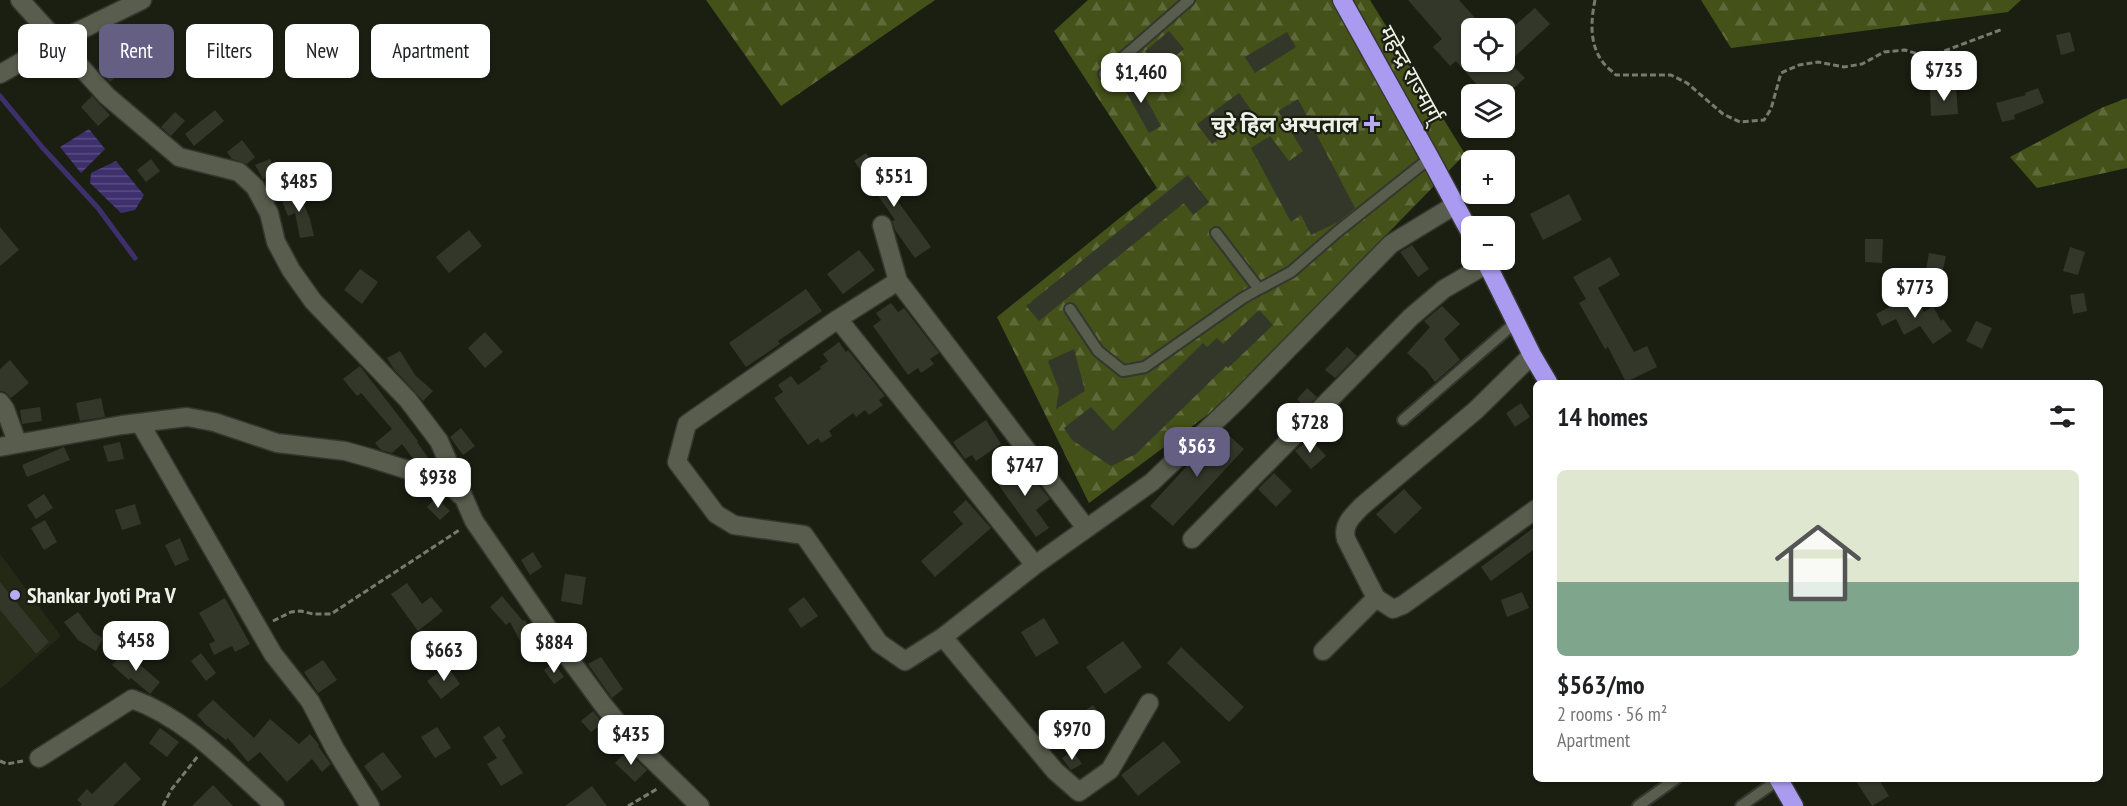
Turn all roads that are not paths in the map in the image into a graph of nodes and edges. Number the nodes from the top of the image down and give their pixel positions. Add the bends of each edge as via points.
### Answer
1 (20, 0) edge
2 (142, 0) edge
3 (1189, 0) edge
4 (1342, 0) edge
5 (41, 24) edge
6 (87, 27) edge
7 (18, 64) edge
8 (0, 74) edge
9 (1104, 74) dead end
10 (87, 75) edge
11 (1430, 158) junction
12 (1455, 206) junction
13 (1461, 217) edge
14 (882, 225) dead end
15 (1216, 233) dead end
16 (1474, 270) edge
17 (1490, 270) edge
18 (898, 281) junction
19 (1259, 289) junction
20 (1070, 309) dead end
21 (838, 319) junction
22 (1516, 322) junction
23 (1532, 355) junction
24 (1547, 380) edge
25 (0, 402) edge
26 (1403, 420) dead end
27 (140, 423) junction
28 (9, 445) edge
29 (465, 500) junction
30 (1533, 510) edge
31 (1086, 528) junction
32 (1192, 539) dead end
33 (1035, 565) junction
34 (1376, 598) junction
35 (943, 638) junction
36 (1323, 651) dead end
37 (1149, 703) dead end
38 (39, 758) road end
39 (1671, 782) edge
40 (1774, 782) edge
41 (1780, 782) edge
42 (275, 806) edge
43 (370, 806) edge
44 (700, 806) edge
45 (1638, 806) edge
46 (1741, 806) edge
47 (1794, 806) edge

1 - 5 street
2 - 6 street
3 - 9 lane
4 - 11 highway, महेन्द्र राज्मार्ग्
7 - 8 street
10 - 29 street via 179,157 239,172 255,187 291,270 313,301 408,400 439,441
11 - 12 highway, महेन्द्र राज्मार्ग्
11 - 19 lane via 1290,272
12 - 13 highway, महेन्द्र राज्मार्ग्
12 - 31 street via 1391,243 1152,482
14 - 18 street
15 - 19 lane
16 - 32 street via 1411,317
17 - 22 highway
18 - 21 street
18 - 31 street
19 - 20 lane via 1145,367 1123,372 1098,351
21 - 33 street
21 - 35 street via 687,424 677,462 716,514 734,525 804,535 879,643 905,662
22 - 23 highway
22 - 26 lane
23 - 24 highway
23 - 34 street via 1476,410 1348,521 1346,539
25 - 28 street via 5,409
27 - 28 street
27 - 29 street via 187,417 277,443 345,451 449,483
27 - 43 street via 273,654 310,701
29 - 44 street via 474,520 604,706 631,739
30 - 34 street via 1403,605 1394,609
31 - 33 street
33 - 35 street
34 - 36 street
35 - 37 street via 1055,771 1079,792 1110,770
38 - 42 street via 132,699 166,713
39 - 45 lane
40 - 46 lane
41 - 47 highway

